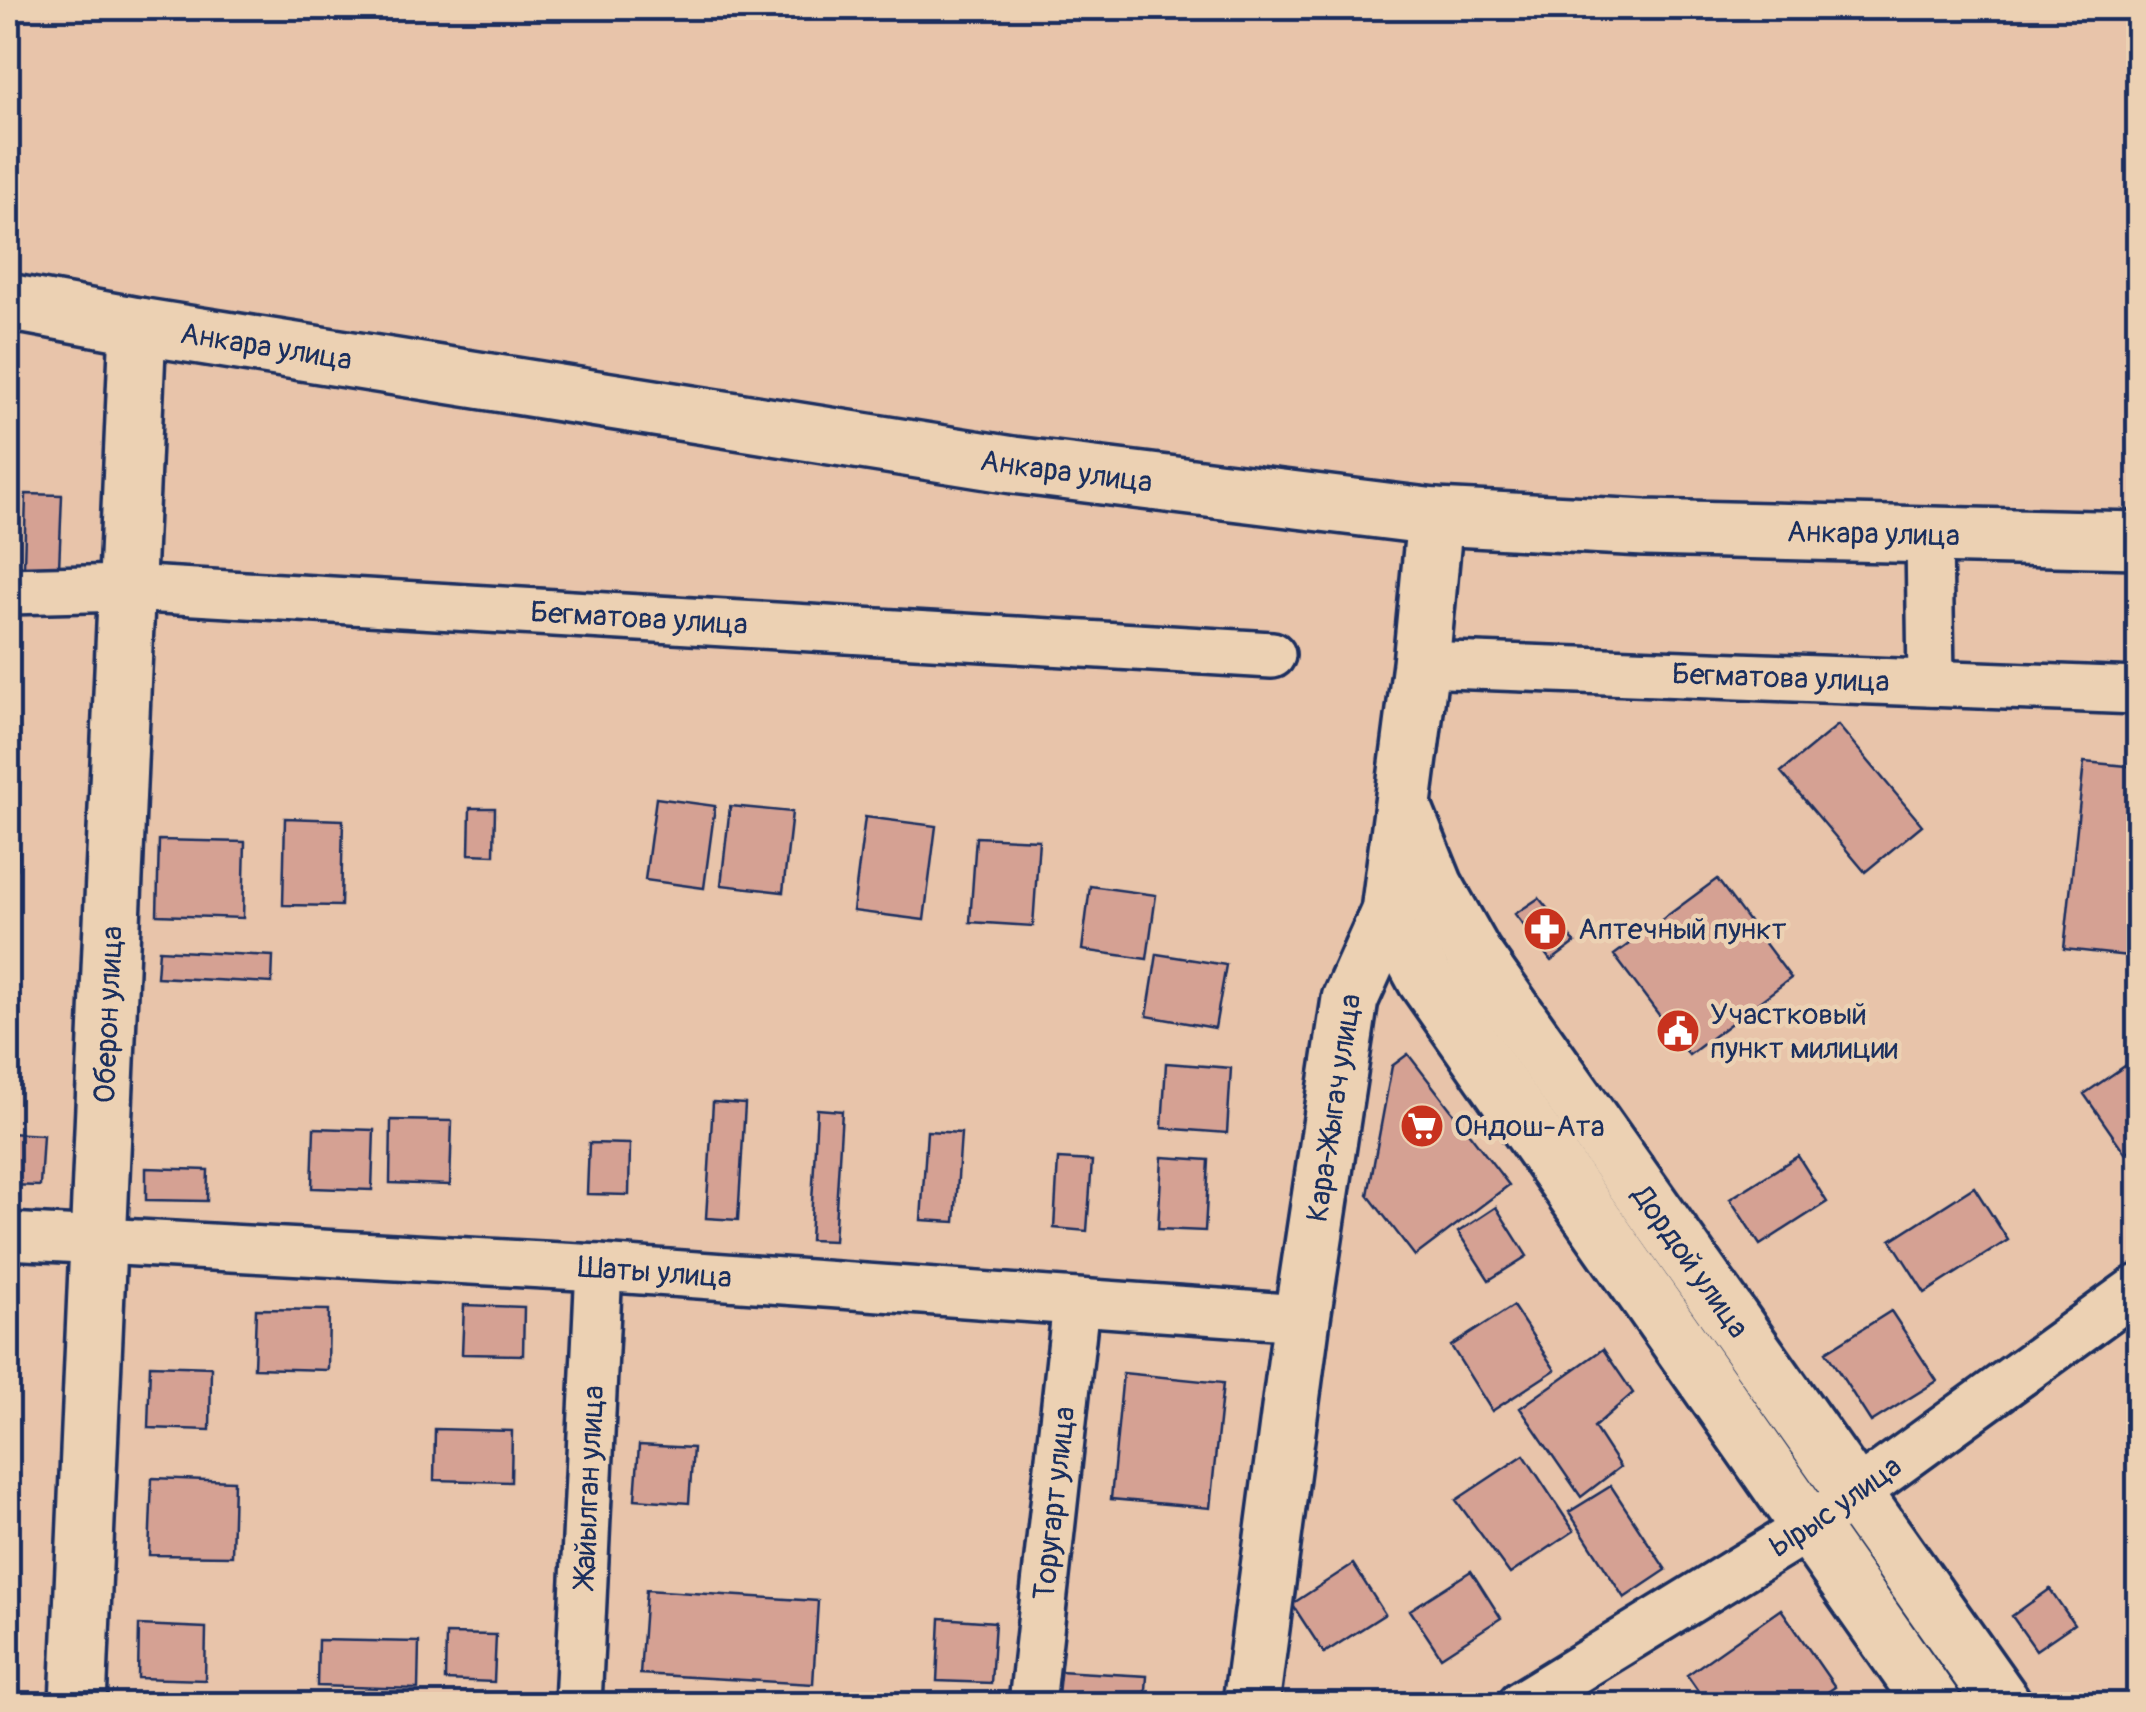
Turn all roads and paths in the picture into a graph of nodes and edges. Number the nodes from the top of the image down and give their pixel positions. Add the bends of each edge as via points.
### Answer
1 (8, 302) edge
2 (138, 326) junction
3 (1434, 518) junction
4 (1929, 536) junction
5 (2138, 540) edge
6 (127, 588) junction
7 (8, 592) edge
8 (1272, 655) dead end
9 (1421, 664) junction
10 (1931, 684) junction
11 (2138, 691) edge
12 (1402, 804) junction
13 (1389, 912) junction
14 (1361, 974) junction
15 (1424, 979) junction
16 (8, 1236) edge
17 (98, 1240) junction
18 (599, 1268) junction
19 (2138, 1288) edge
20 (1076, 1302) junction
21 (1302, 1318) junction
22 (1854, 1496) junction
23 (1809, 1527) junction
24 (78, 1704) edge
25 (578, 1704) edge
26 (1032, 1704) edge
27 (1251, 1704) edge
28 (1521, 1704) edge
29 (1933, 1704) edge
30 (2003, 1704) edge

1 - 2 street, Анкара улица
2 - 3 street, Анкара улица via 1013,465
2 - 6 street, Оберон улица
3 - 4 street, Анкара улица
3 - 9 street, Кара-Жыгач улица
4 - 5 street, Анкара улица
4 - 10 street
6 - 7 street, Бегматова улица
6 - 8 street, Бегматова улица
6 - 17 street, Оберон улица
9 - 10 street, Бегматова улица
9 - 12 street, Кара-Жыгач улица
10 - 11 street, Бегматова улица
12 - 13 street, Кара-Жыгач улица
12 - 22 street, Дордой улица via 1435,886 1474,955
13 - 14 street, Кара-Жыгач улица
13 - 15 street, Дордой улица
14 - 15 street via 1386,969
14 - 21 street, Кара-Жыгач улица via 1350,999
15 - 23 street, Дордой улица
16 - 17 street, Шаты улица
17 - 18 street, Шаты улица
17 - 24 street, Оберон улица
18 - 20 street, Шаты улица
18 - 25 street, Жайылган улица
19 - 22 street, Ырыс улица
20 - 21 street, Шаты улица
20 - 26 street, Торугарт улица
21 - 27 street, Кара-Жыгач улица
22 - 23 street, Ырыс улица
22 - 30 street, Дордой улица
23 - 28 street, Ырыс улица
23 - 29 street, Дордой улица

